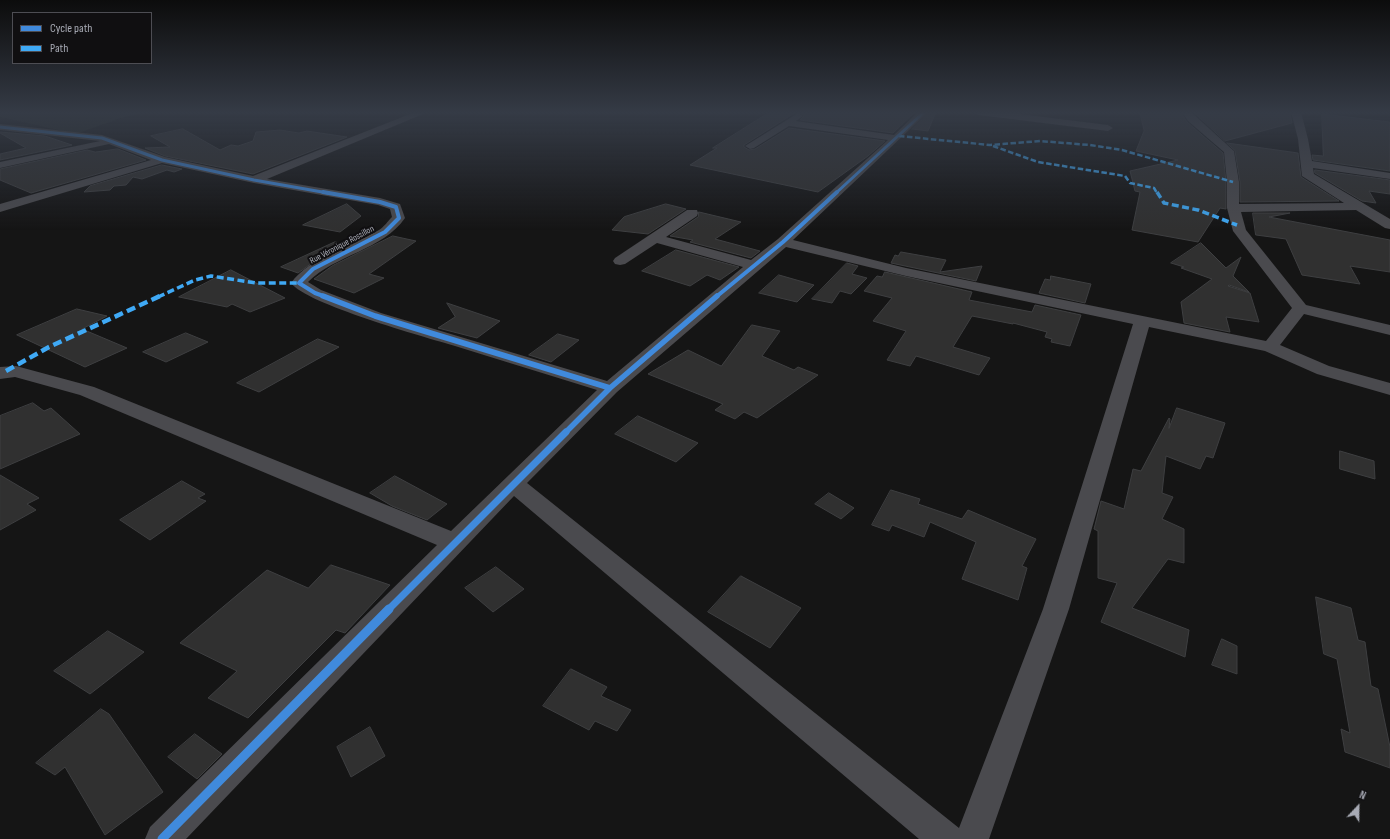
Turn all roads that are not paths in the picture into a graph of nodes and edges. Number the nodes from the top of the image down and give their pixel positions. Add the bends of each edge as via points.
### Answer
1 (65, 151) edge
2 (139, 151) edge
3 (326, 151) edge
4 (883, 151) edge
5 (1229, 151) edge
6 (1304, 151) edge
7 (162, 160) junction
8 (1306, 164) junction
9 (0, 165) edge
10 (1390, 176) edge
11 (254, 180) junction
12 (1358, 206) junction
13 (0, 208) edge
14 (1233, 208) junction
15 (692, 213) dead end
16 (1390, 225) edge
17 (655, 238) junction
18 (783, 242) junction
19 (620, 261) dead end
20 (754, 265) junction
21 (1300, 308) junction
22 (1142, 321) junction
23 (1390, 330) edge
24 (1270, 347) junction
25 (0, 373) edge
26 (610, 388) junction
27 (1390, 389) edge
28 (514, 484) junction
29 (455, 542) junction
30 (162, 839) edge
31 (946, 839) edge
32 (972, 839) edge

1 - 9 street
2 - 7 street, Rue Véronique Rossillon
3 - 11 street
4 - 18 street
5 - 14 street
6 - 8 street
7 - 11 street, Rue Véronique Rossillon
7 - 13 street
8 - 10 street
8 - 12 street via 1308,176
11 - 26 street, Rue Véronique Rossillon via 396,207 399,218 384,232 313,269 299,283 315,293 375,316
12 - 14 street
12 - 16 street
14 - 21 street via 1240,231
15 - 17 street
17 - 19 street
17 - 20 street
18 - 20 street
18 - 22 street via 906,272
20 - 26 street
21 - 23 street
21 - 24 street
22 - 24 street
22 - 32 street via 1056,609
24 - 27 street via 1323,370
25 - 29 street via 16,371 87,391
26 - 28 street
28 - 29 street
28 - 31 street
29 - 30 street

